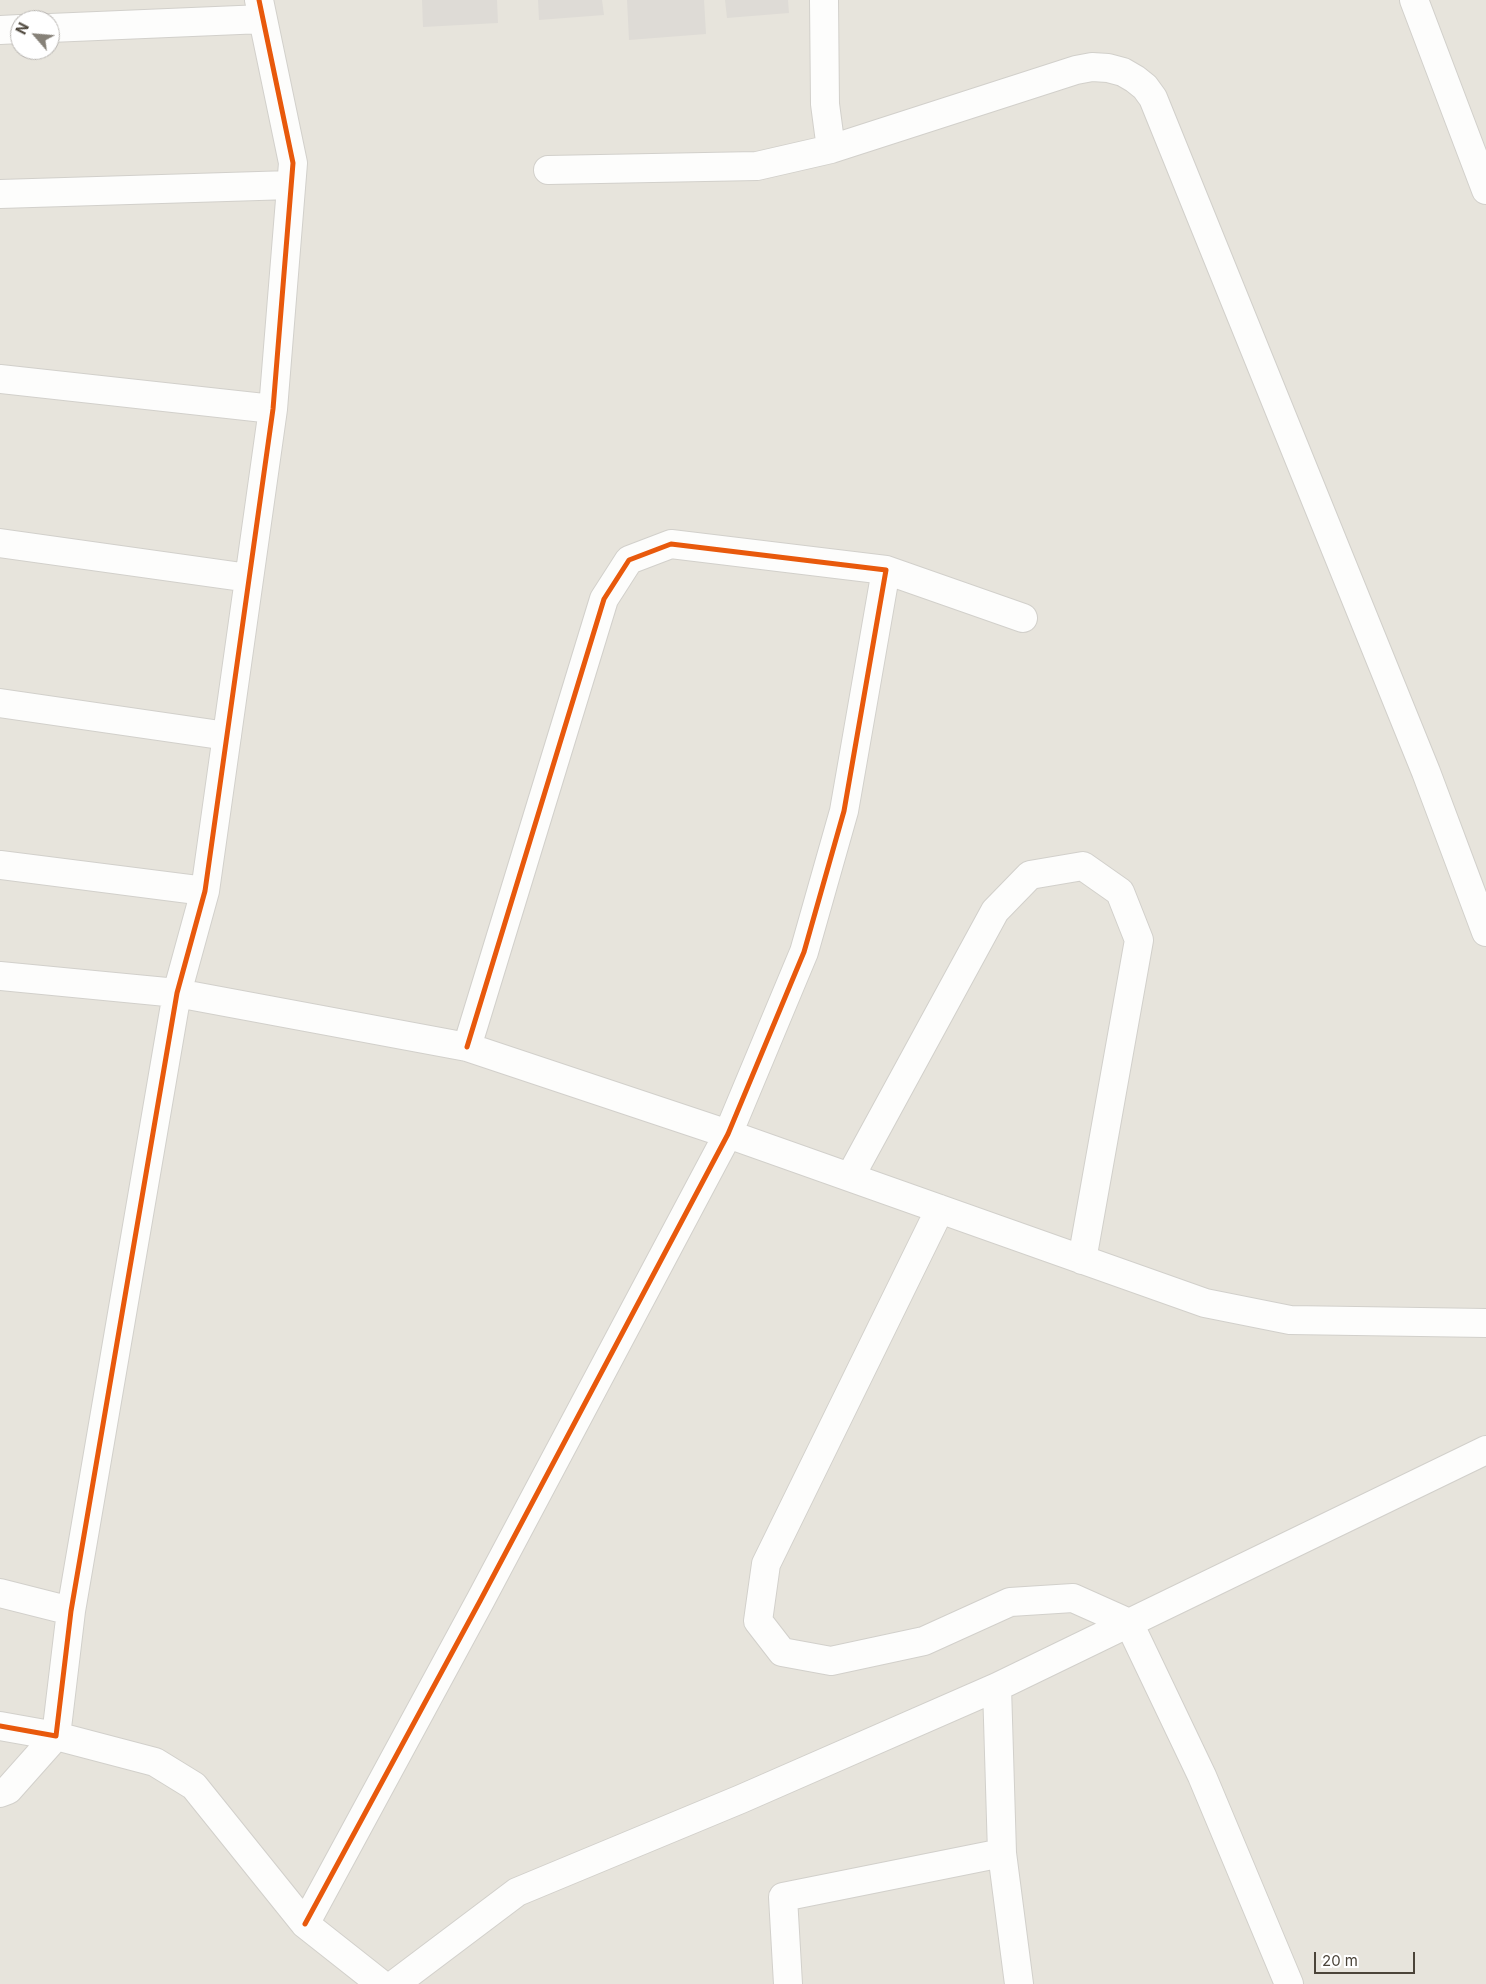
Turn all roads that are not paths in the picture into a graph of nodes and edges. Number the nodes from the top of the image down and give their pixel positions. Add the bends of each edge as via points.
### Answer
1 (824, 0) edge
2 (1414, 0) edge
3 (261, 10) edge
4 (60, 27) edge
5 (831, 149) junction
6 (548, 170) dead end
7 (291, 185) junction
8 (1486, 190) edge
9 (0, 194) edge
10 (0, 379) edge
11 (273, 408) junction
12 (0, 543) edge
13 (886, 570) junction
14 (249, 578) junction
15 (1023, 618) dead end
16 (0, 704) edge
17 (227, 736) junction
18 (0, 865) edge
19 (205, 891) junction
20 (1486, 932) edge
21 (0, 976) edge
22 (177, 992) junction
23 (467, 1047) junction
24 (728, 1134) junction
25 (850, 1177) junction
26 (940, 1210) junction
27 (1082, 1260) junction
28 (1486, 1322) edge
29 (1486, 1450) edge
30 (0, 1593) edge
31 (70, 1611) junction
32 (1129, 1623) junction
33 (997, 1687) junction
34 (0, 1726) edge
35 (56, 1736) junction
36 (0, 1793) edge
37 (1002, 1853) junction
38 (305, 1924) junction
39 (381, 1984) edge
40 (395, 1984) edge
41 (788, 1984) edge
42 (1019, 1984) edge
43 (1289, 1984) edge

1 - 5 street via 825,104
2 - 8 street
3 - 4 street
3 - 7 street via 293,163
5 - 6 street via 756,166
5 - 20 street via 1076,70 1108,68 1123,72 1145,87 1153,98 1426,772
7 - 9 street
7 - 11 street
10 - 11 street
11 - 14 street
12 - 14 street
13 - 15 street
13 - 23 street via 671,544 629,560 604,599
13 - 24 street via 842,821 804,952
14 - 17 street
16 - 17 street
17 - 19 street
18 - 19 street
19 - 22 street
21 - 22 street
22 - 23 street
22 - 31 street
23 - 24 street
24 - 25 street
24 - 38 street
25 - 26 street
25 - 27 street via 996,911 1030,875 1083,866 1120,892 1138,940
26 - 27 street
26 - 32 street via 766,1564 758,1620 782,1652 831,1661 924,1641 1010,1602 1073,1598
27 - 28 street via 1205,1303 1290,1320
29 - 32 street
30 - 31 street
31 - 35 street
32 - 33 street
32 - 43 street via 1202,1776
33 - 37 street
33 - 40 street via 517,1892
34 - 35 street
35 - 36 street via 8,1790
35 - 38 street via 155,1762 194,1786
37 - 41 street via 783,1897
37 - 42 street
38 - 39 street

